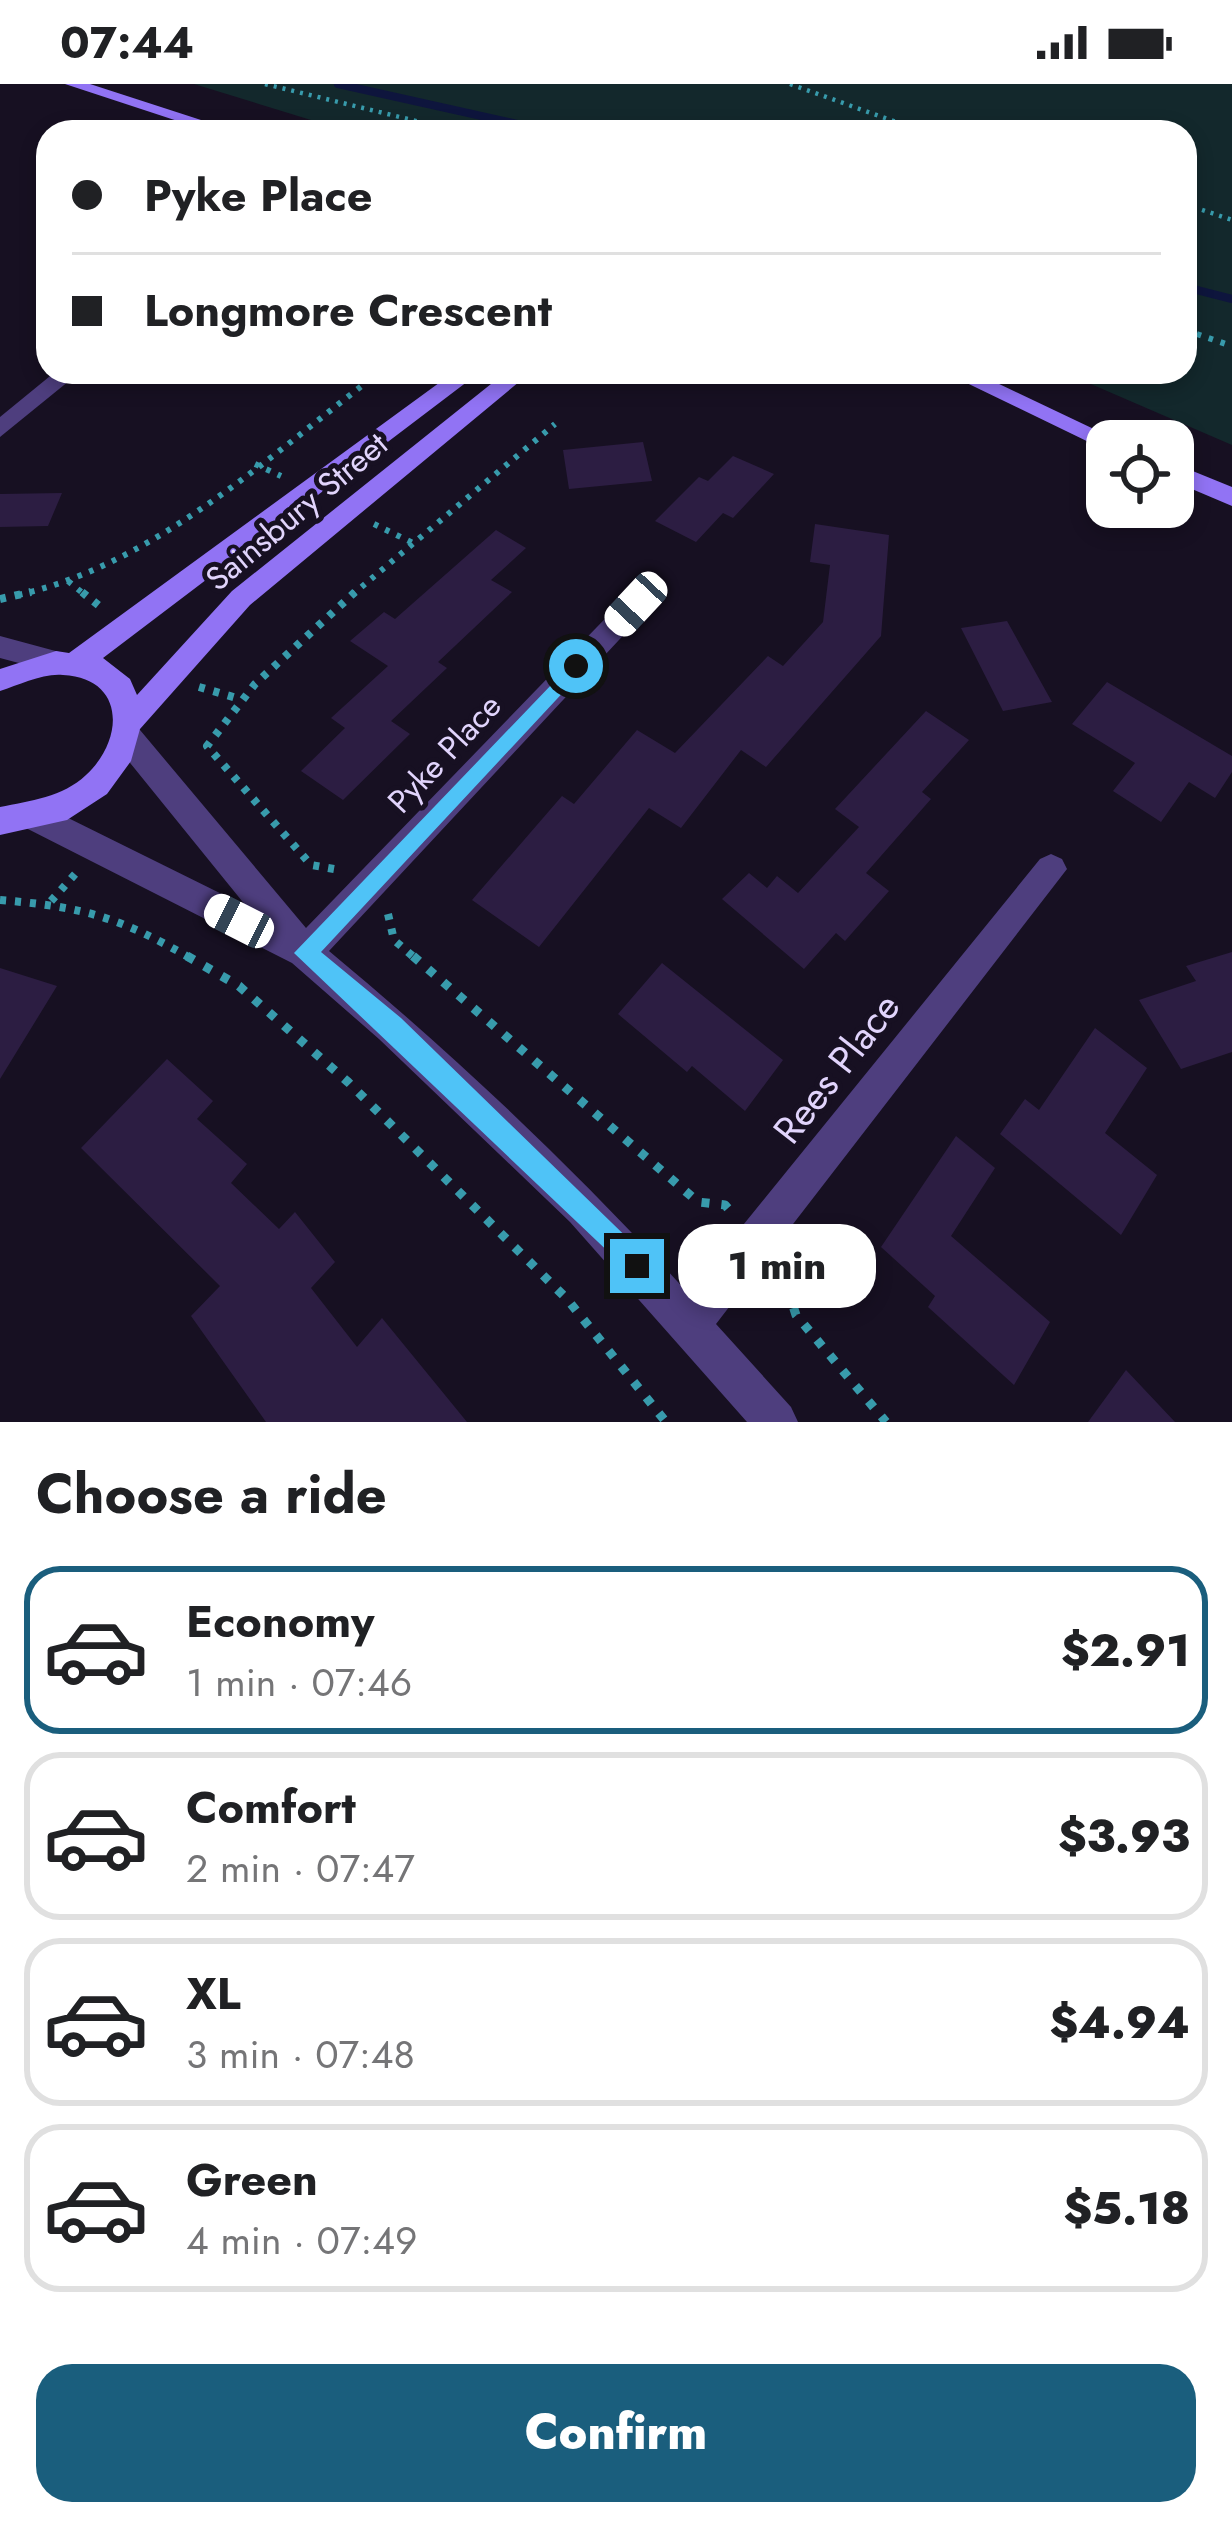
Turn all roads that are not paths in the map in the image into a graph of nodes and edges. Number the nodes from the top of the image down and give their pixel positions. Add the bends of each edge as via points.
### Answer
1 (73, 84) edge
2 (190, 120) edge
3 (54, 384) edge
4 (453, 384) edge
5 (505, 384) edge
6 (981, 384) edge
7 (0, 429) edge
8 (1086, 431) edge
9 (1194, 480) edge
10 (1232, 497) edge
11 (636, 604) dead end
12 (0, 647) edge
13 (69, 664) junction
14 (0, 680) edge
15 (130, 729) junction
16 (35, 817) junction
17 (0, 821) edge
18 (1051, 869) dead end
19 (305, 953) junction
20 (691, 1323) junction
21 (776, 1422) edge

1 - 2 street
3 - 7 street
4 - 13 street, Sainsbury Street
5 - 15 street, Sainsbury Street via 241,598
6 - 8 street
9 - 10 street
11 - 19 street, Pyke Place
12 - 13 street
13 - 14 street
13 - 15 street via 117,681 129,698
15 - 16 street, Sainsbury Street via 94,786
15 - 19 street
16 - 17 street
16 - 19 street
18 - 20 street, Rees Place
19 - 20 street via 524,1151
20 - 21 street

